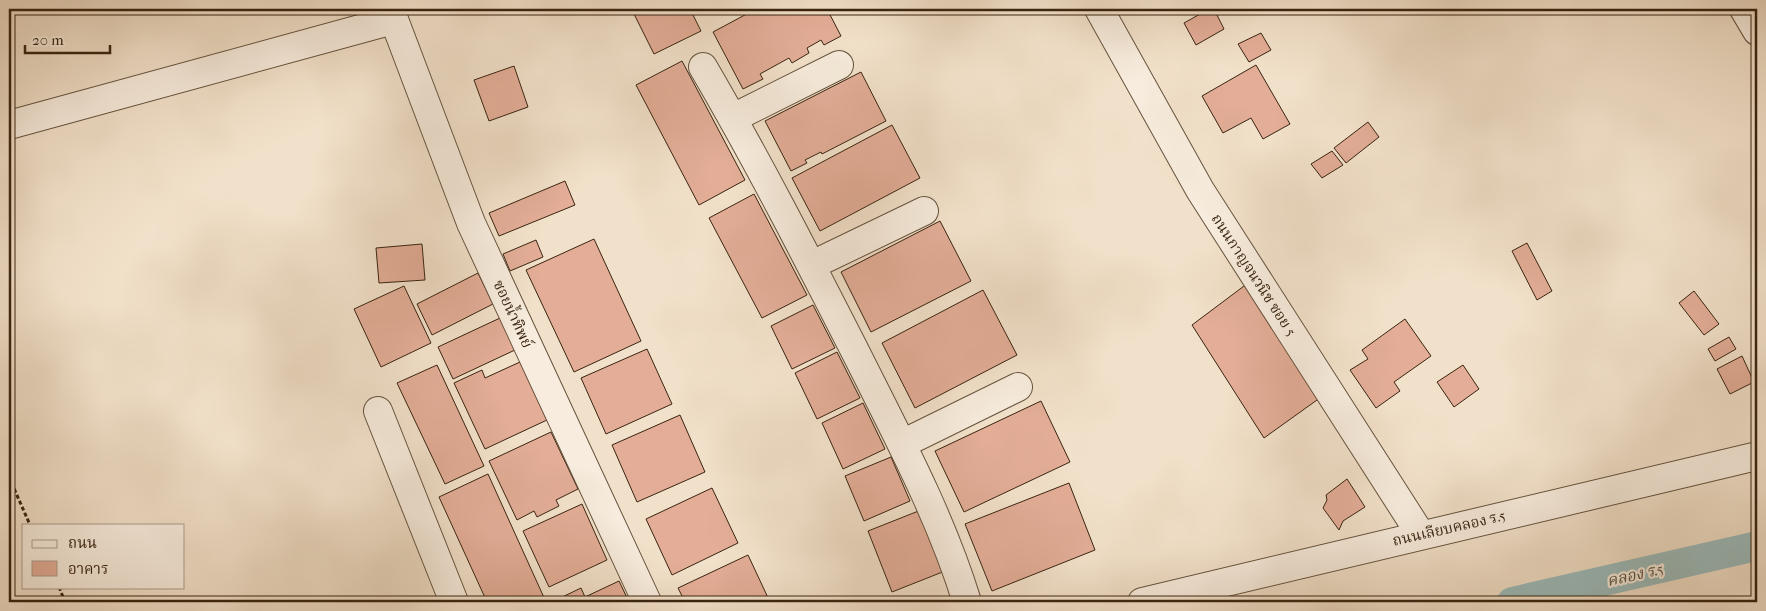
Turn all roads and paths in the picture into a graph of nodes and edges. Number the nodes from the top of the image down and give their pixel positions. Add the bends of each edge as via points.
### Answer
1 (1099, 9) edge
2 (1744, 9) edge
3 (391, 14) edge
4 (1757, 31) edge
5 (839, 66) dead end
6 (702, 67) dead end
7 (733, 118) junction
8 (9, 125) edge
9 (924, 211) dead end
10 (812, 265) junction
11 (1018, 387) dead end
12 (378, 411) dead end
13 (902, 444) junction
14 (1757, 456) edge
15 (9, 477) edge
16 (30, 524) edge
17 (1421, 535) junction
18 (59, 588) edge
19 (65, 602) edge
20 (454, 602) edge
21 (647, 602) edge
22 (967, 602) edge
23 (1142, 602) edge

1 - 17 street, ถนนกาญจนวนิช ซอย 5 via 1200,190
2 - 4 street
3 - 8 street
3 - 21 street, ซอยน้ำทิพย์ via 471,223
5 - 7 street
6 - 7 street
7 - 10 street
9 - 10 street
10 - 13 street
11 - 13 street
12 - 20 street
13 - 22 street via 953,558
14 - 17 street, ถนนเลียบคลอง ร.5
15 - 16 path
17 - 23 street, ถนนเลียบคลอง ร.5
18 - 19 path

